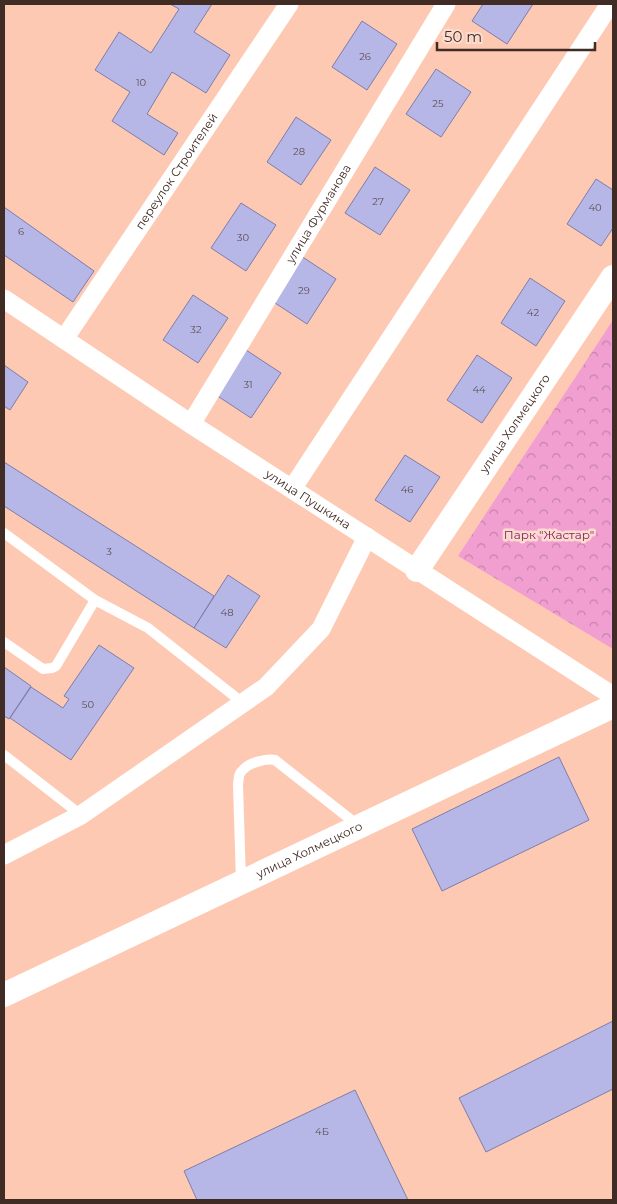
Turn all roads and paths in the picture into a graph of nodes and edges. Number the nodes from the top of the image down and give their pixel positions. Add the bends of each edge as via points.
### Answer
1 (289, 4) edge
2 (446, 4) edge
3 (610, 4) edge
4 (613, 277) edge
5 (4, 299) edge
6 (64, 339) junction
7 (191, 424) junction
8 (292, 489) junction
9 (4, 533) edge
10 (367, 537) junction
11 (417, 570) junction
12 (95, 600) junction
13 (4, 642) edge
14 (613, 696) edge
15 (243, 703) junction
16 (613, 706) edge
17 (4, 755) edge
18 (81, 815) junction
19 (360, 827) junction
20 (4, 855) edge
21 (241, 882) junction
22 (4, 995) edge

1 - 6 street, переулок Строителей
2 - 7 street, улица Фурманова
3 - 8 street
4 - 11 street, улица Холмецкого
5 - 6 street, улица Пушкина
6 - 7 street, улица Пушкина
7 - 8 street, улица Пушкина
8 - 10 street, улица Пушкина
9 - 12 lane
10 - 11 street, улица Пушкина
10 - 15 street via 321,629 266,687
11 - 14 street, улица Пушкина
12 - 13 lane via 52,668 43,669
12 - 15 lane via 148,628
15 - 18 street
16 - 19 street, улица Холмецкого
17 - 18 lane
18 - 20 street
19 - 21 street, улица Холмецкого
19 - 21 lane via 275,760 264,760 246,767 238,784
21 - 22 street, улица Холмецкого

